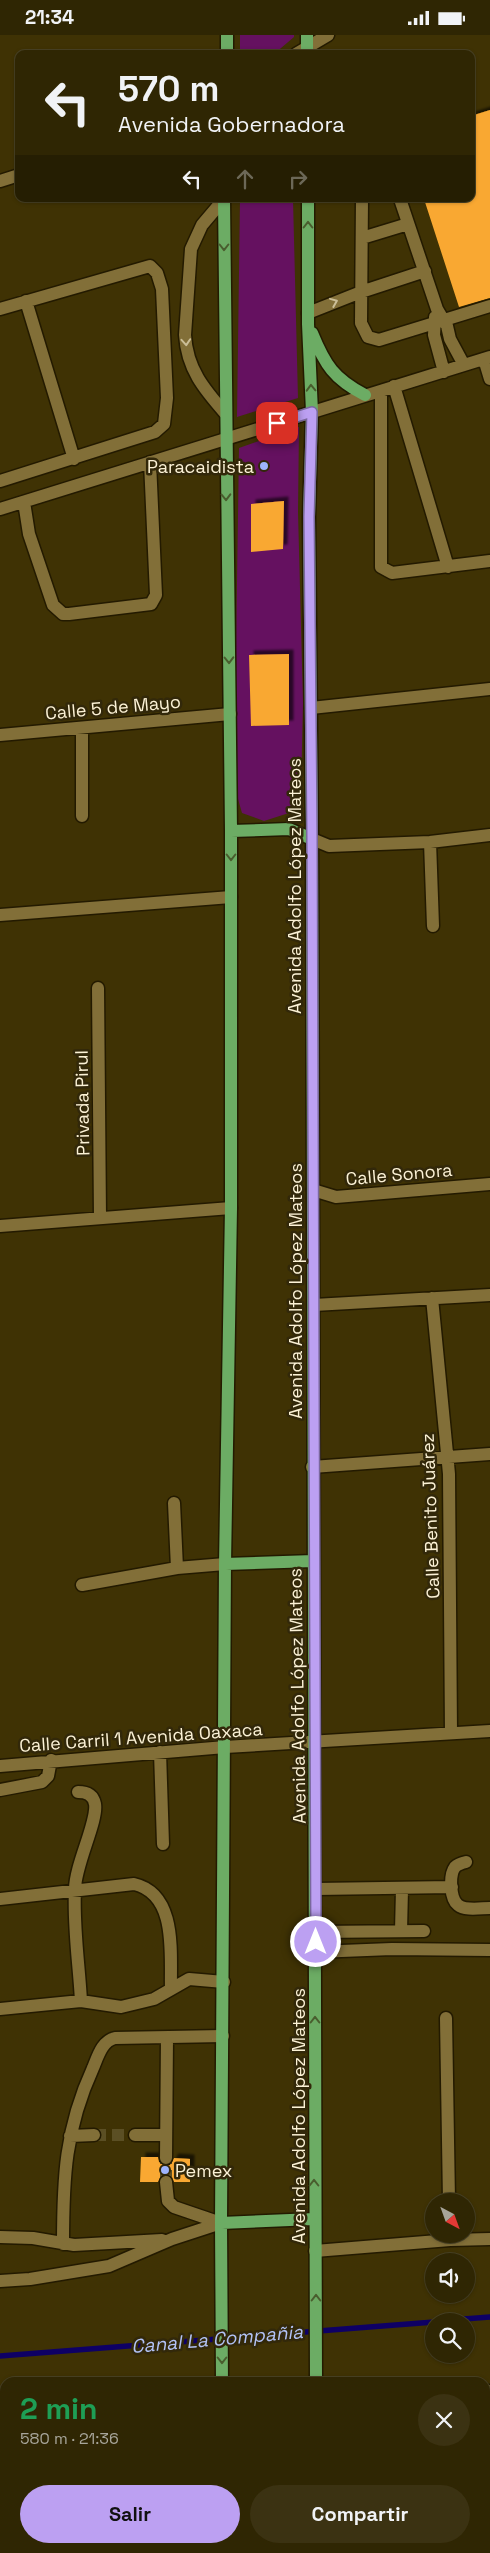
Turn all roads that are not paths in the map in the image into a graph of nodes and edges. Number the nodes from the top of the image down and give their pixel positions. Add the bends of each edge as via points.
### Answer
1 (227, 35) edge
2 (328, 35) edge
3 (304, 47) edge
4 (227, 50) edge
5 (15, 176) edge
6 (0, 181) edge
7 (221, 202) edge
8 (224, 202) edge
9 (308, 202) edge
10 (362, 202) edge
11 (401, 202) edge
12 (408, 224) junction
13 (362, 238) junction
14 (424, 271) junction
15 (361, 292) junction
16 (26, 301) junction
17 (490, 306) edge
18 (0, 309) edge
19 (186, 316) junction
20 (308, 318) junction
21 (165, 323) junction
22 (439, 323) junction
23 (487, 358) edge
24 (464, 365) junction
25 (444, 371) junction
26 (490, 379) edge
27 (394, 386) junction
28 (380, 391) junction
29 (365, 395) junction
30 (312, 412) junction
31 (225, 413) junction
32 (225, 439) junction
33 (74, 459) junction
34 (150, 462) junction
35 (0, 481) edge
36 (24, 502) junction
37 (0, 509) edge
38 (490, 561) edge
39 (448, 567) junction
40 (490, 689) edge
41 (311, 708) junction
42 (230, 714) junction
43 (82, 728) junction
44 (0, 735) edge
45 (82, 816) dead end
46 (231, 831) junction
47 (490, 835) edge
48 (312, 839) junction
49 (430, 842) junction
50 (231, 897) junction
51 (0, 915) edge
52 (433, 927) dead end
53 (98, 988) dead end
54 (490, 1184) edge
55 (313, 1190) junction
56 (232, 1208) junction
57 (100, 1217) junction
58 (0, 1226) edge
59 (490, 1295) edge
60 (432, 1298) junction
61 (314, 1305) junction
62 (490, 1454) edge
63 (448, 1459) junction
64 (312, 1467) junction
65 (174, 1503) dead end
66 (313, 1561) junction
67 (226, 1564) junction
68 (177, 1568) junction
69 (82, 1585) dead end
70 (490, 1731) edge
71 (451, 1733) junction
72 (315, 1743) junction
73 (225, 1747) junction
74 (160, 1752) junction
75 (50, 1760) junction
76 (0, 1766) edge
77 (0, 1791) edge
78 (78, 1792) dead end
79 (163, 1844) dead end
80 (466, 1862) dead end
81 (452, 1887) junction
82 (74, 1889) junction
83 (316, 1889) junction
84 (402, 1889) junction
85 (0, 1899) edge
86 (490, 1908) edge
87 (400, 1931) junction
88 (424, 1931) dead end
89 (315, 1932) junction
90 (490, 1950) edge
91 (316, 1952) junction
92 (224, 1982) junction
93 (171, 1989) junction
94 (81, 2001) junction
95 (0, 2009) edge
96 (446, 2018) dead end
97 (224, 2035) junction
98 (167, 2038) junction
99 (94, 2135) tunnel mouth
100 (135, 2135) tunnel mouth
101 (165, 2135) junction
102 (70, 2136) junction
103 (166, 2158) tunnel mouth
104 (166, 2182) tunnel mouth
105 (449, 2193) edge
106 (314, 2219) junction
107 (221, 2223) junction
108 (0, 2237) edge
109 (475, 2238) edge
110 (172, 2239) junction
111 (490, 2239) edge
112 (425, 2240) edge
113 (63, 2244) junction
114 (315, 2251) junction
115 (0, 2281) edge
116 (222, 2377) edge
117 (316, 2377) edge

1 - 4 main road
2 - 3 street
5 - 6 street
7 - 19 street via 202,225 191,249
8 -> 31 main road
20 -> 9 main road, Avenida Adolfo López Mateos
10 - 13 street
11 - 12 street
12 - 13 street
12 - 14 street
13 - 15 street
14 - 15 street
14 - 22 street
20 -> 15 street
15 - 22 street via 361,323 364,332 374,339
16 - 18 street
16 - 21 street via 150,267 160,277
16 - 33 street
17 - 22 street
19 - 21 street
19 -> 31 street via 186,348 190,366 202,387
20 - 29 main road via 320,353 334,375
30 -> 20 main road, Avenida Adolfo López Mateos
21 - 33 street via 167,398 164,424 148,436
22 - 24 street
22 - 25 street via 434,335
23 - 24 street
23 - 26 street
24 - 25 street
25 - 27 street
27 - 28 street
27 - 39 street
28 - 29 street
28 - 39 street via 381,567 392,573
29 - 30 street
30 - 32 street
30 - 41 main road, Avenida Adolfo López Mateos via 309,517
31 - 32 main road
32 - 34 street
32 -> 42 main road
33 - 35 street
34 - 36 street
34 - 36 street via 156,595 151,604 69,614 58,611 53,605 29,534
36 - 37 street
38 - 39 street
40 - 41 street
41 - 48 main road, Avenida Adolfo López Mateos
42 - 43 street, Calle 5 de Mayo
42 - 46 main road
43 - 44 street, Calle 5 de Mayo
43 - 45 street
46 - 48 main road via 290,829
46 -> 50 main road
47 - 49 street
48 - 49 street via 329,846
48 - 55 main road, Avenida Adolfo López Mateos
49 - 52 street
50 - 51 street
50 - 56 main road
53 - 57 street, Privada Pirul
54 - 55 street, Calle Sonora via 336,1197
55 - 61 main road, Avenida Adolfo López Mateos
56 - 57 street
56 - 67 main road
57 - 58 street
59 - 60 street
60 - 61 street
60 - 63 street, Calle Benito Juárez
61 - 64 main road, Avenida Adolfo López Mateos
62 - 63 street
63 - 64 street
63 - 71 street, Calle Benito Juárez
64 - 66 main road, Avenida Adolfo López Mateos
65 - 68 street
66 - 67 main road
66 - 72 main road, Avenida Adolfo López Mateos
67 - 68 street
67 - 73 main road
68 - 69 street
70 - 71 street, Calle Carril 1 Avenida Oaxaca
71 - 72 street, Calle Carril 1 Avenida Oaxaca
72 - 73 street, Calle Carril 1 Avenida Oaxaca
72 - 83 main road, Avenida Adolfo López Mateos
73 - 74 street, Calle Carril 1 Avenida Oaxaca
73 - 92 main road
74 - 75 street, Calle Carril 1 Avenida Oaxaca
74 - 79 street
75 - 76 street, Calle Carril 1 Avenida Oaxaca
75 - 77 street via 48,1776 42,1782
78 - 82 street via 92,1796 95,1806
80 - 81 street via 453,1871
81 - 84 street
81 - 86 street via 458,1905
82 - 85 street
82 - 93 street via 134,1884 149,1891 168,1917
82 - 94 street
83 - 84 street
83 - 89 main road, Avenida Adolfo López Mateos
84 - 87 street
87 - 88 street
87 - 89 street
89 - 91 main road, Avenida Adolfo López Mateos
90 - 91 street
106 -> 91 main road, Avenida Adolfo López Mateos
92 - 93 street via 195,1978
92 - 97 main road
93 - 94 street via 154,1999 121,2007
94 - 95 street
96 - 105 street
97 - 98 street
97 - 107 main road
98 - 101 street
98 - 102 street via 115,2038 105,2043 81,2094
99 - 102 street
100 - 101 street
101 - 103 street
102 - 113 street via 63,2184
104 - 107 street via 168,2201 174,2207
106 - 107 main road
106 - 114 main road, Avenida Adolfo López Mateos
107 - 110 street
107 -> 116 main road
108 - 113 street via 33,2238
109 - 111 street
110 - 113 street
110 - 115 street via 109,2266
112 - 114 street
117 -> 114 main road, Avenida Adolfo López Mateos

